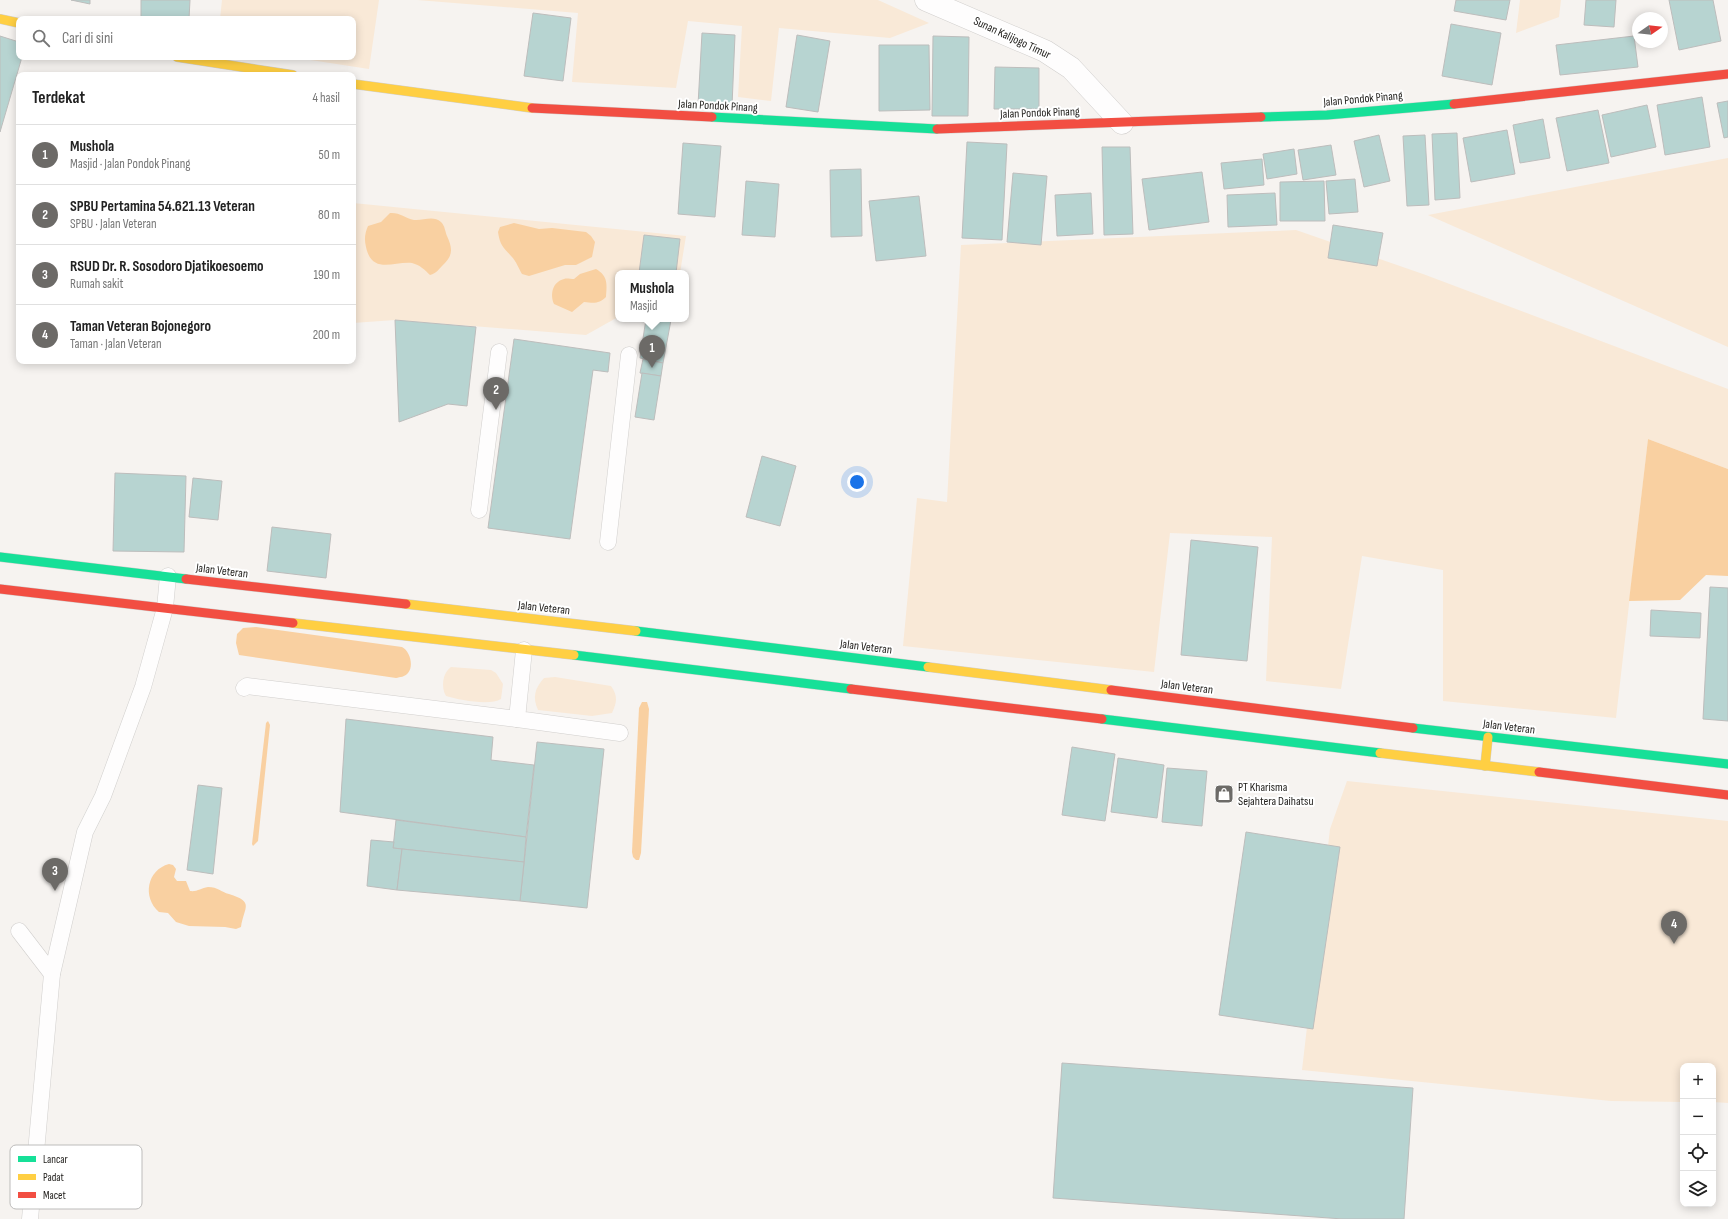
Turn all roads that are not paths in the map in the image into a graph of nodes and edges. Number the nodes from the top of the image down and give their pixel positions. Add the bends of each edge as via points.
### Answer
1 (926, 0) edge
2 (0, 19) edge
3 (16, 22) edge
4 (196, 60) edge
5 (274, 72) edge
6 (1728, 74) edge
7 (356, 84) edge
8 (1122, 123) junction
9 (499, 352) dead end
10 (629, 355) dead end
11 (479, 510) dead end
12 (608, 542) dead end
13 (0, 557) edge
14 (168, 576) junction
15 (0, 589) edge
16 (165, 608) junction
17 (524, 650) junction
18 (244, 688) dead end
19 (517, 719) junction
20 (620, 733) dead end
21 (1488, 737) junction
22 (1728, 764) edge
23 (1485, 766) junction
24 (1728, 795) edge
25 (19, 930) dead end
26 (52, 974) junction
27 (37, 1145) edge
28 (31, 1209) edge
29 (30, 1219) edge

1 - 8 street, Sunan Kalijogo Timur via 1045,51 1071,68
2 - 3 main road
4 - 5 main road
6 - 8 main road, Jalan Pondok Pinang via 1511,99 1335,114
7 - 8 main road, Jalan Pondok Pinang via 520,107 930,129
9 - 11 lane
10 - 12 lane
13 - 14 main road, Jalan Veteran
14 - 16 lane
14 - 21 main road, Jalan Veteran via 604,627
15 - 16 main road
16 - 17 main road
16 - 26 lane via 143,687 103,796 85,832
17 - 19 lane
17 - 23 main road
18 - 19 lane via 247,686
19 - 20 lane
21 - 22 main road, Jalan Veteran
21 - 23 main road
23 - 24 main road
25 - 26 lane
26 - 27 lane
28 - 29 lane

